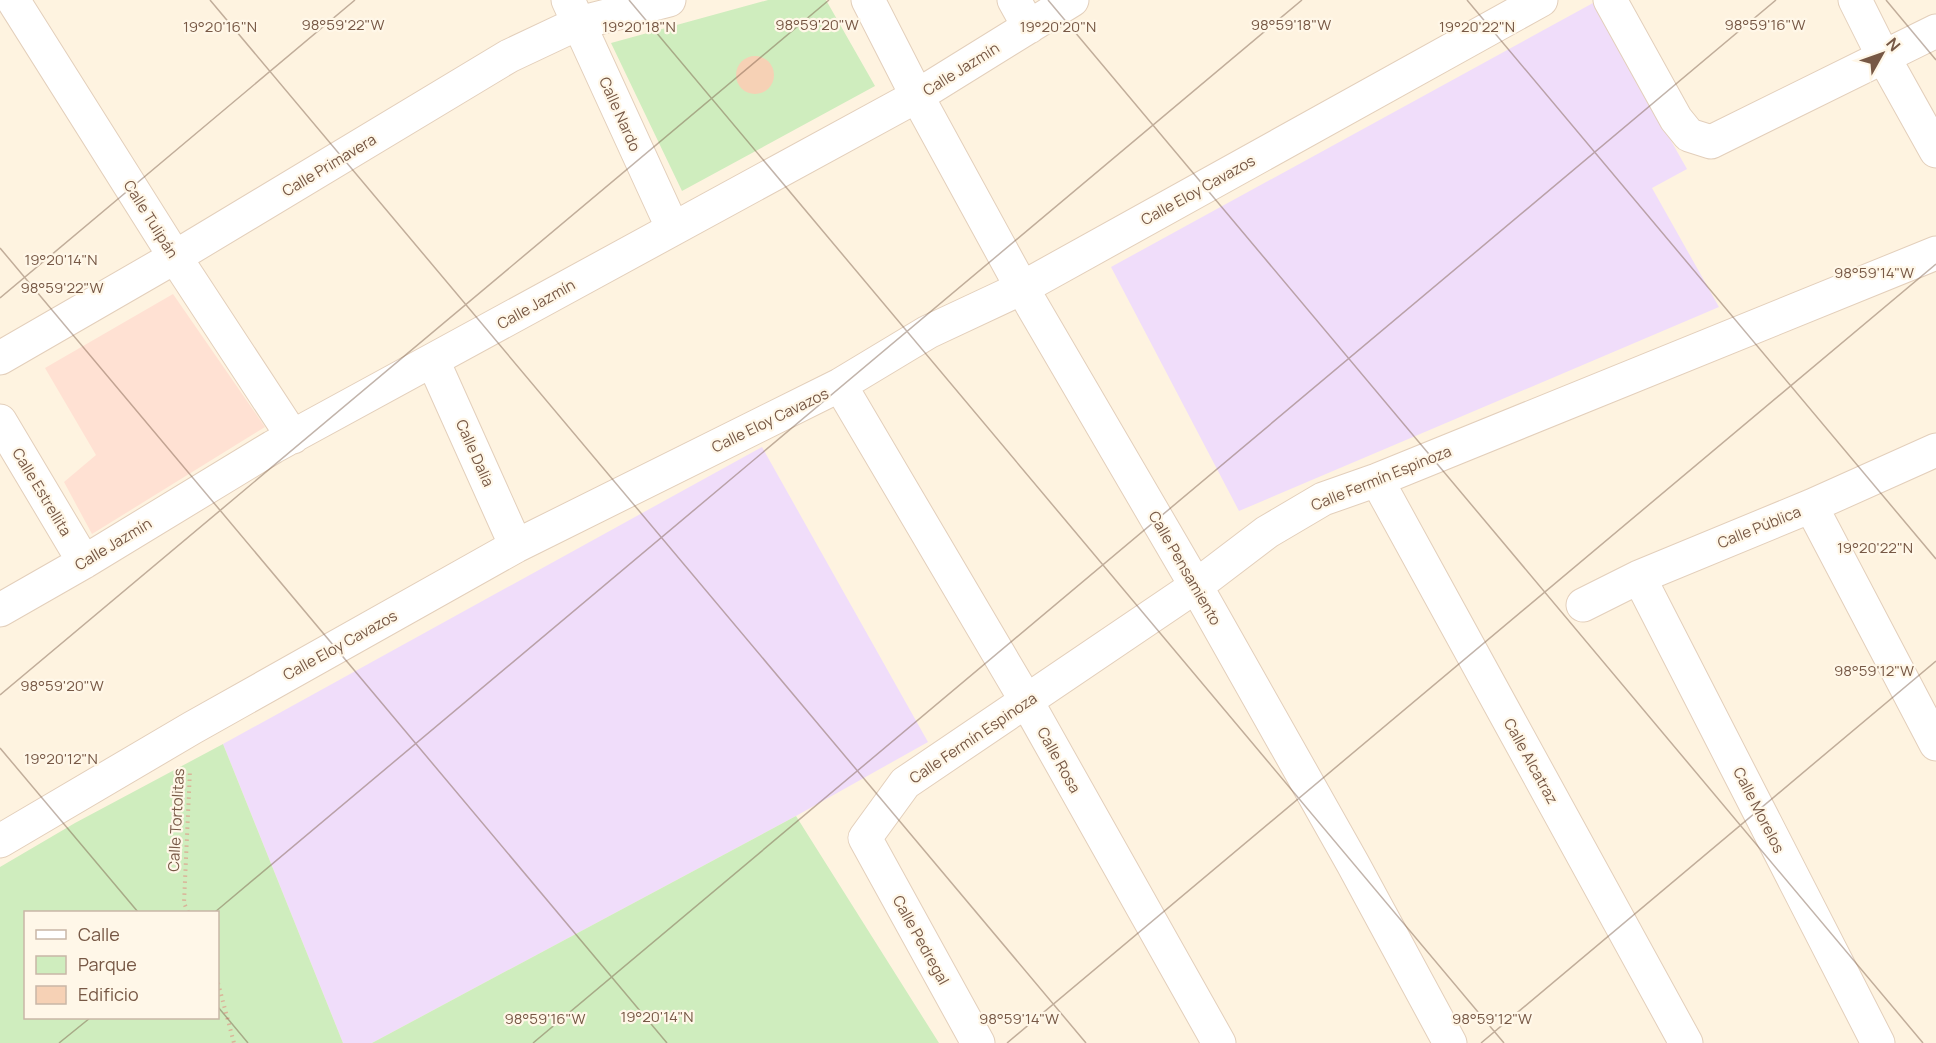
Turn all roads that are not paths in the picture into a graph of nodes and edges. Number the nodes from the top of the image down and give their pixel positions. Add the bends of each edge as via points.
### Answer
1 (13, 0) edge
2 (669, 0) edge
3 (868, 0) edge
4 (1072, 0) edge
5 (1541, 0) edge
6 (1610, 0) edge
7 (1855, 0) edge
8 (573, 11) edge
9 (1022, 13) edge
10 (1936, 31) edge
11 (1883, 56) junction
12 (917, 96) junction
13 (1936, 151) edge
14 (673, 229) junction
15 (1936, 253) edge
16 (176, 257) junction
17 (1022, 288) junction
18 (0, 358) edge
19 (433, 361) junction
20 (840, 385) junction
21 (0, 421) edge
22 (293, 437) junction
23 (1936, 450) edge
24 (1377, 480) junction
25 (1811, 506) junction
26 (516, 546) junction
27 (84, 562) junction
28 (1639, 577) junction
29 (1196, 586) junction
30 (1583, 605) dead end
31 (0, 610) edge
32 (1027, 702) junction
33 (1936, 744) edge
34 (865, 838) joint
35 (0, 841) edge
36 (978, 1043) edge
37 (1219, 1043) edge
38 (1450, 1043) edge
39 (1686, 1043) edge
40 (1878, 1043) edge

1 - 16 street, Calle Tulipán
2 - 8 street, Calle Primavera
3 - 12 street, Calle Pensamiento
4 - 9 street, Calle Jazmín
5 - 17 street, Calle Eloy Cavazos
6 - 11 street via 1676,119 1689,135 1711,142
7 - 11 street
8 - 14 street, Calle Nardo
8 - 16 street, Calle Primavera via 508,56
9 - 12 street, Calle Jazmín
10 - 11 street
11 - 13 street
12 - 14 street, Calle Jazmín
12 - 17 street, Calle Pensamiento
14 - 19 street, Calle Jazmín
15 - 24 street, Calle Fermín Espinoza
16 - 18 street, Calle Primavera
16 - 22 street, Calle Tulipán
17 - 20 street, Calle Eloy Cavazos via 928,332
17 - 29 street, Calle Pensamiento
19 - 22 street, Calle Jazmín
19 - 26 street, Calle Dalia
20 - 26 street, Calle Eloy Cavazos
20 - 32 street, Calle Rosa
21 - 27 street, Calle Estrellita
22 - 27 street, Calle Jazmín
23 - 25 street, Calle Pública
24 - 29 street, Calle Fermín Espinoza via 1323,499 1267,532
24 - 39 street, Calle Alcatraz
25 - 28 street, Calle Pública
25 - 33 street
26 - 35 street, Calle Eloy Cavazos
27 - 31 street, Calle Jazmín
28 - 30 street, Calle Pública
28 - 40 street, Calle Morelos
29 - 32 street, Calle Fermín Espinoza
29 - 38 street, Calle Pensamiento
32 - 34 street, Calle Fermín Espinoza via 905,783
32 - 37 street, Calle Rosa
34 - 36 street, Calle Pedregal

